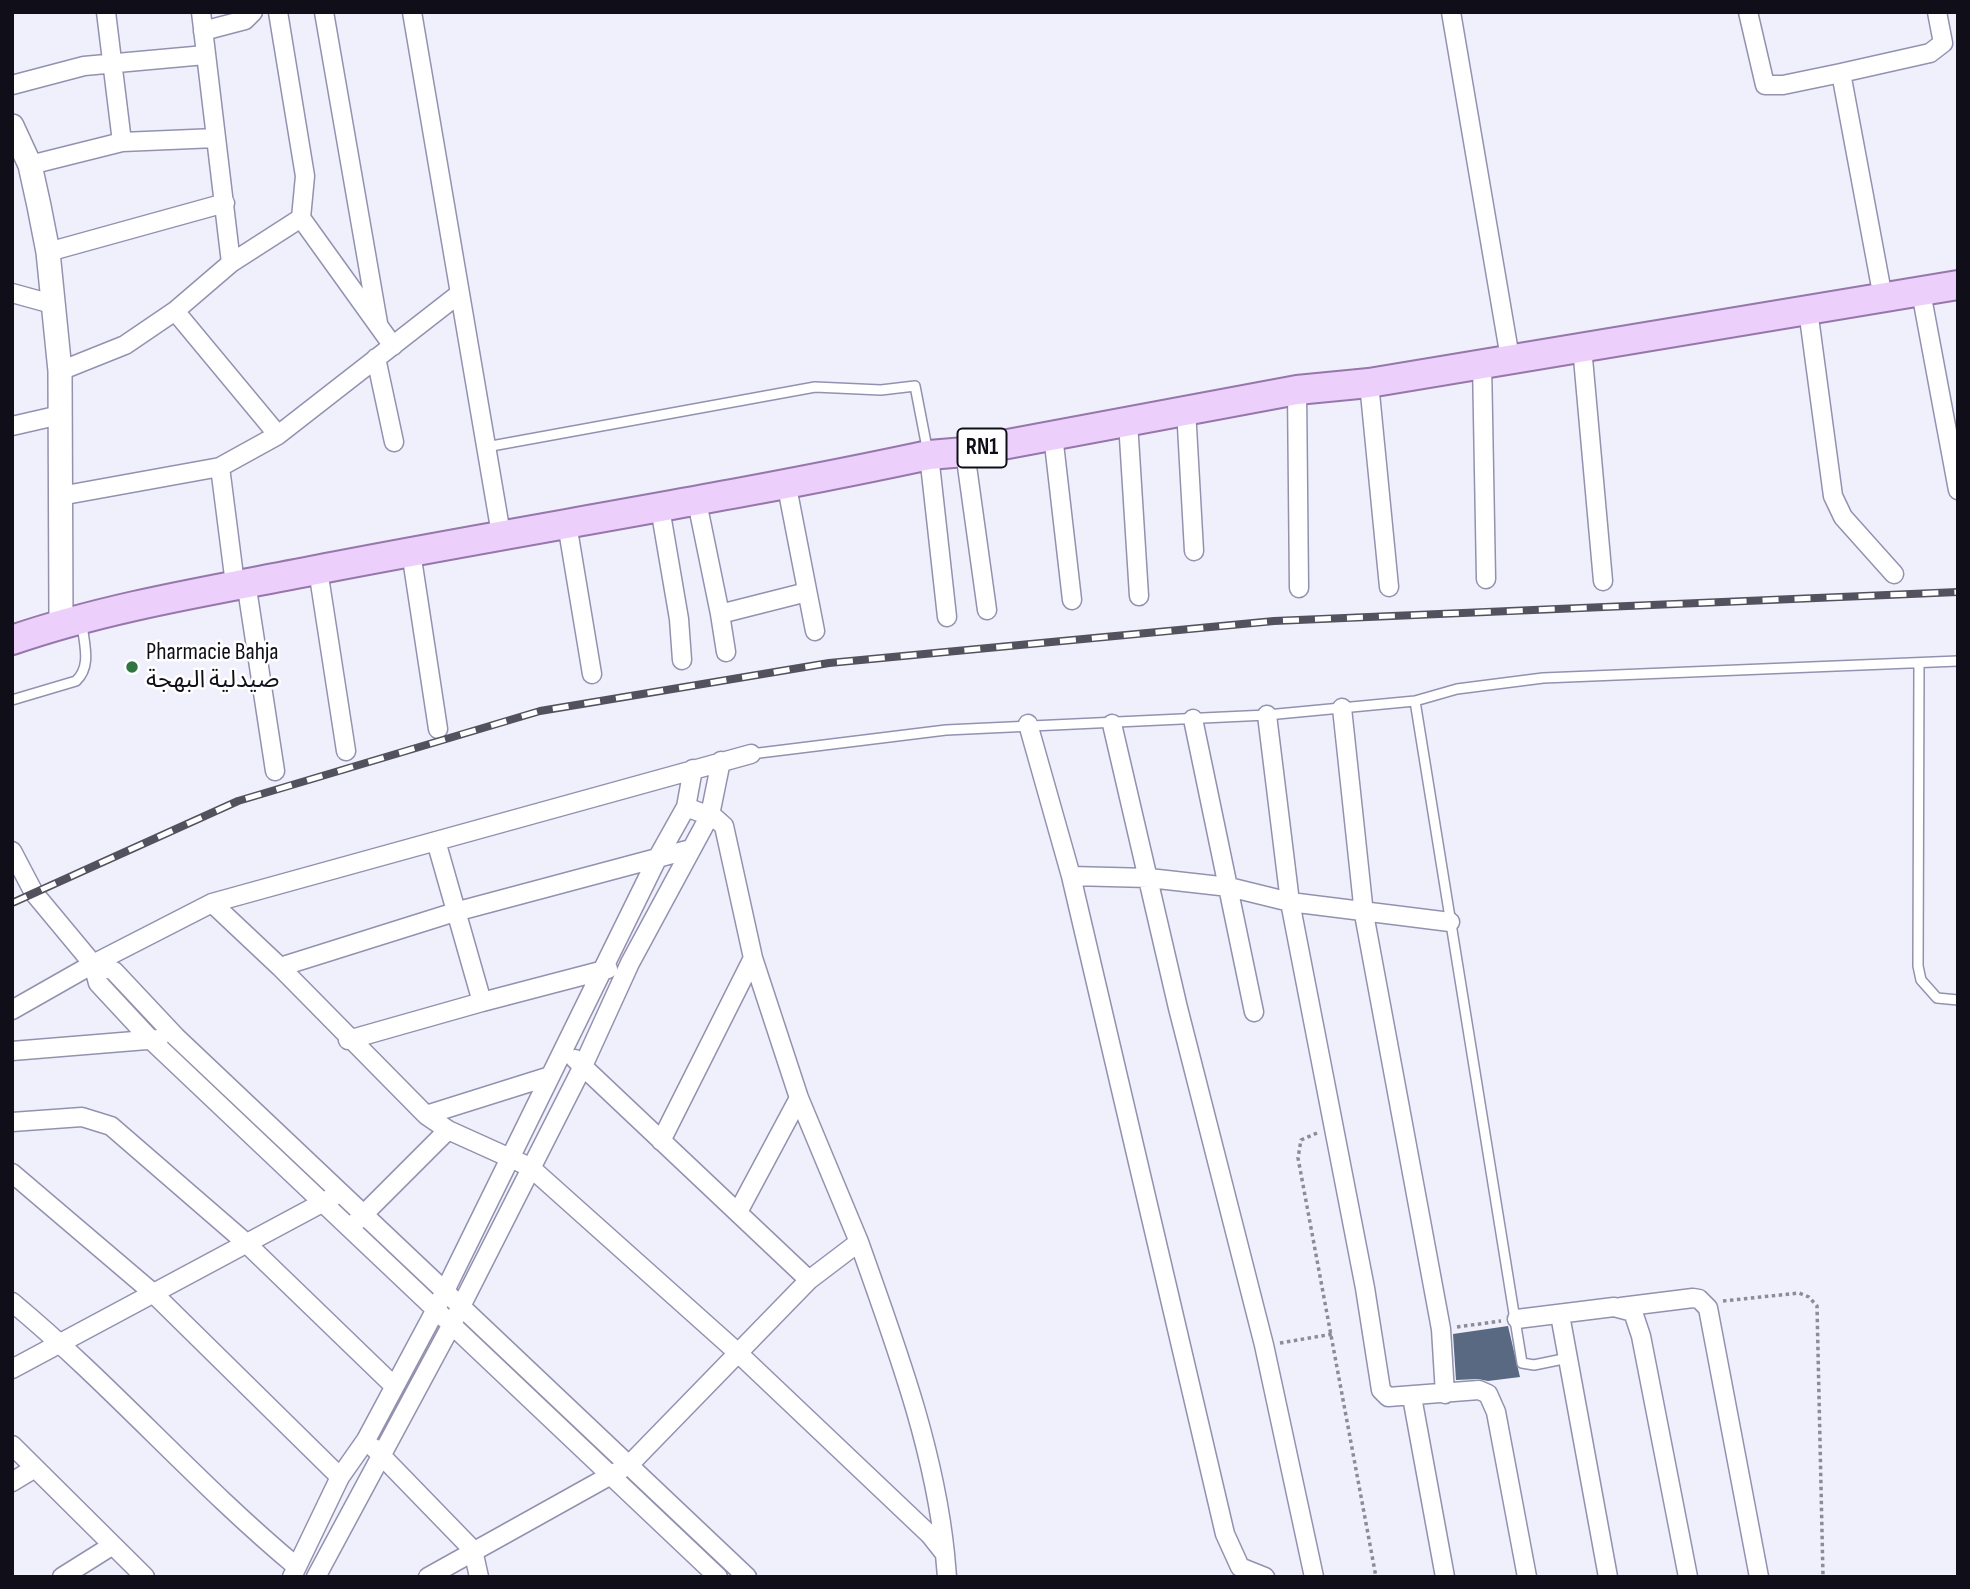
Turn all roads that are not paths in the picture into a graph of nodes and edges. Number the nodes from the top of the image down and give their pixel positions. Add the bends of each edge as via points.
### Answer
1 (106, 12) edge
2 (201, 12) edge
3 (253, 12) edge
4 (278, 12) edge
5 (324, 12) edge
6 (412, 12) edge
7 (1451, 12) edge
8 (1748, 12) edge
9 (1937, 12) edge
10 (203, 31) junction
11 (205, 55) junction
12 (113, 64) junction
13 (1841, 73) junction
14 (12, 85) edge
15 (12, 126) edge
16 (216, 138) junction
17 (122, 142) junction
18 (30, 164) junction
19 (225, 203) junction
20 (301, 218) junction
21 (48, 252) junction
22 (232, 263) junction
23 (1958, 285) edge
24 (1921, 292) junction
25 (12, 293) edge
26 (459, 294) junction
27 (1883, 298) junction
28 (52, 304) junction
29 (1808, 310) junction
30 (175, 311) junction
31 (377, 323) junction
32 (393, 346) junction
33 (1582, 347) junction
34 (376, 358) junction
35 (1510, 358) junction
36 (1482, 362) junction
37 (60, 371) junction
38 (1369, 383) junction
39 (1297, 390) junction
40 (1186, 409) junction
41 (61, 415) junction
42 (1128, 422) junction
43 (12, 426) edge
44 (278, 435) junction
45 (1053, 435) junction
46 (394, 442) dead end
47 (486, 447) junction
48 (965, 452) junction
49 (929, 456) junction
50 (220, 467) junction
51 (786, 482) junction
52 (1958, 490) edge
53 (60, 496) junction
54 (698, 502) junction
55 (660, 508) junction
56 (567, 524) junction
57 (501, 534) junction
58 (1194, 551) dead end
59 (411, 552) junction
60 (318, 570) junction
61 (1894, 575) dead end
62 (1486, 579) dead end
63 (1603, 581) dead end
64 (240, 583) junction
65 (1389, 587) dead end
66 (1299, 588) dead end
67 (807, 592) junction
68 (1139, 596) dead end
69 (1072, 600) dead end
70 (987, 610) dead end
71 (720, 614) junction
72 (947, 617) dead end
73 (71, 621) junction
74 (815, 631) dead end
75 (12, 640) edge
76 (726, 652) dead end
77 (682, 660) dead end
78 (1958, 661) edge
79 (1919, 664) junction
80 (592, 674) dead end
81 (12, 700) edge
82 (1415, 701) junction
83 (1342, 708) junction
84 (1267, 715) junction
85 (1193, 719) junction
86 (1028, 724) junction
87 (1112, 724) junction
88 (438, 729) dead end
89 (346, 751) dead end
90 (751, 754) joint
91 (721, 761) junction
92 (693, 769) junction
93 (275, 771) dead end
94 (686, 807) junction
95 (710, 815) junction
96 (436, 841) junction
97 (691, 849) junction
98 (12, 851) edge
99 (657, 857) junction
100 (1071, 876) junction
101 (1149, 878) junction
102 (1229, 887) junction
103 (1290, 902) junction
104 (212, 903) junction
105 (455, 912) junction
106 (1364, 914) junction
107 (1450, 922) junction
108 (753, 958) junction
109 (630, 963) junction
110 (93, 964) junction
111 (281, 967) junction
112 (603, 970) junction
113 (1958, 1000) edge
114 (482, 1002) junction
115 (12, 1010) edge
116 (1254, 1012) dead end
117 (176, 1037) junction
118 (151, 1040) junction
119 (348, 1040) junction
120 (565, 1049) junction
121 (12, 1051) edge
122 (583, 1066) junction
123 (550, 1076) junction
124 (799, 1098) junction
125 (426, 1115) junction
126 (12, 1122) edge
127 (448, 1130) junction
128 (661, 1141) junction
129 (512, 1157) junction
130 (530, 1167) junction
131 (12, 1173) edge
132 (341, 1193) junction
133 (323, 1202) junction
134 (738, 1212) junction
135 (364, 1214) junction
136 (350, 1229) junction
137 (245, 1242) junction
138 (859, 1242) junction
139 (809, 1280) junction
140 (443, 1289) junction
141 (153, 1293) junction
142 (12, 1302) edge
143 (461, 1305) junction
144 (1621, 1307) junction
145 (435, 1311) junction
146 (1560, 1315) junction
147 (1517, 1319) junction
148 (451, 1326) junction
149 (61, 1343) junction
150 (737, 1352) junction
151 (1567, 1358) junction
152 (12, 1369) edge
153 (393, 1385) junction
154 (1445, 1394) junction
155 (1412, 1397) junction
156 (366, 1440) junction
157 (12, 1445) edge
158 (380, 1455) junction
159 (629, 1465) junction
160 (35, 1468) junction
161 (610, 1474) junction
162 (340, 1477) junction
163 (12, 1482) edge
164 (113, 1545) junction
165 (473, 1550) junction
166 (945, 1554) junction
167 (295, 1572) edge
168 (62, 1577) edge
169 (145, 1577) edge
170 (316, 1577) edge
171 (428, 1577) edge
172 (479, 1577) edge
173 (718, 1577) edge
174 (747, 1577) edge
175 (947, 1577) edge
176 (1265, 1577) edge
177 (1314, 1577) edge
178 (1445, 1577) edge
179 (1527, 1577) edge
180 (1608, 1577) edge
181 (1688, 1577) edge
182 (1759, 1577) edge

1 - 12 street
2 - 10 street
3 - 10 street via 245,20
4 - 20 street via 305,176
5 - 31 street
6 - 26 street
7 - 35 street
8 - 13 street via 1765,85
9 - 13 street via 1943,44 1930,53
10 - 11 street
11 - 12 street
11 - 16 street
12 - 14 street via 61,71
12 - 17 street
13 - 27 street
15 - 18 street
16 - 17 street
16 - 19 street
17 - 18 street
18 - 21 street
19 - 21 street
19 - 22 street
20 - 22 street
20 - 31 street
21 - 28 street
22 - 30 street
23 - 24 main road, RN1
24 - 27 main road, RN1
24 - 52 street
25 - 28 street
26 - 32 street
26 - 47 street
27 - 29 main road, RN1
28 - 37 street
29 - 33 main road, RN1
29 - 61 street via 1833,496 1843,517
30 - 37 street via 125,345
30 - 44 street
31 - 32 street
32 - 34 street
33 - 35 main road, RN1
33 - 63 street
34 - 44 street
34 - 46 street
35 - 36 main road, RN1
36 - 38 main road, RN1
36 - 62 street
37 - 41 street
38 - 39 main road, RN1
38 - 65 street
39 - 40 main road, RN1
39 - 66 street
40 - 42 main road, RN1
40 - 58 street
41 - 43 street
41 - 53 street
42 - 45 main road, RN1
42 - 68 street
44 - 50 street
45 - 48 main road, RN1
45 - 69 street
47 - 49 lane via 815,387 881,390 915,386
47 - 57 street
48 - 49 main road, RN1
48 - 70 street
49 - 51 main road, RN1
49 - 72 street
50 - 53 street
50 - 64 street
51 - 54 main road, RN1
51 - 67 street
53 - 73 street
54 - 55 main road, RN1
54 - 71 street
55 - 56 main road, RN1
55 - 77 street
56 - 57 main road, RN1
56 - 80 street
57 - 59 main road, RN1
59 - 60 main road, RN1
59 - 88 street
60 - 64 main road, RN1
60 - 89 street
64 - 73 main road, RN1
64 - 93 street
67 - 71 street
67 - 74 street
71 - 76 street
73 - 75 main road, RN1
73 - 81 lane via 87,662 84,674 76,681
78 - 79 lane
79 - 82 lane via 1532,678 1457,689
79 - 113 lane via 1918,966 1921,980 1937,999
82 - 83 lane
82 - 107 lane
83 - 84 lane
83 - 106 street
84 - 85 lane
84 - 103 street
85 - 87 lane
85 - 102 street
86 - 87 lane
86 - 90 lane
86 - 100 street
87 - 101 street
90 - 91 street
91 - 92 street
91 - 95 street
92 - 94 street
92 - 96 street
94 - 95 street
94 - 99 street
95 - 97 street
95 - 108 street via 724,826
96 - 104 street
96 - 105 street
97 - 99 street
97 - 109 street
98 - 110 street via 34,893
99 - 105 street
99 - 112 street
100 - 101 street
100 - 176 street via 1225,1534 1240,1567
101 - 102 street
101 - 177 street via 1265,1345
102 - 103 street
102 - 116 street
103 - 106 street
103 - 155 street via 1381,1390 1388,1397
104 - 110 street
104 - 111 street
105 - 111 street
105 - 114 street
106 - 107 street
106 - 154 street via 1441,1329
107 - 147 lane
108 - 124 street
108 - 128 street
109 - 112 street
109 - 122 street
110 - 115 street
110 - 117 street via 114,971
110 - 118 street via 98,983
111 - 119 street
112 - 114 street
112 - 120 street
114 - 119 street
117 - 118 street
117 - 132 street
118 - 121 street
118 - 133 street
119 - 125 street
120 - 122 street
120 - 123 street
122 - 128 street
122 - 130 street
123 - 125 street
123 - 129 street
124 - 134 street
124 - 138 street
125 - 127 street
126 - 137 street via 82,1117 102,1121
127 - 129 street
127 - 135 street
128 - 134 street
129 - 130 street
129 - 140 street
130 - 143 street
130 - 150 street
131 - 141 street
132 - 133 street
132 - 135 street
133 - 136 street
133 - 137 street
134 - 139 street
135 - 136 street
135 - 140 street
136 - 145 street
137 - 141 street
137 - 153 street
138 - 139 street
138 - 166 street via 903,1366 940,1501
139 - 150 street
140 - 143 street
140 - 145 street
141 - 149 street
141 - 162 street
142 - 149 street
143 - 148 street
143 - 159 street
144 - 146 street
144 - 181 street via 1633,1312 1641,1336
144 - 182 street via 1686,1298 1708,1308
145 - 148 street
145 - 153 street
146 - 147 street
146 - 151 street
147 - 151 lane via 1523,1364
148 - 158 street
148 - 161 street
149 - 152 street
149 - 167 street
150 - 159 street
150 - 166 street
151 - 180 street
153 - 156 street
154 - 155 street
154 - 179 street via 1479,1390 1492,1399
155 - 178 street
156 - 158 street
156 - 162 street
157 - 160 street
158 - 165 street
158 - 170 street
159 - 161 street
159 - 174 street
160 - 163 street
160 - 164 street
161 - 165 street
161 - 173 street
162 - 167 street
164 - 168 street
164 - 169 street
165 - 171 street
165 - 172 street
166 - 175 street

